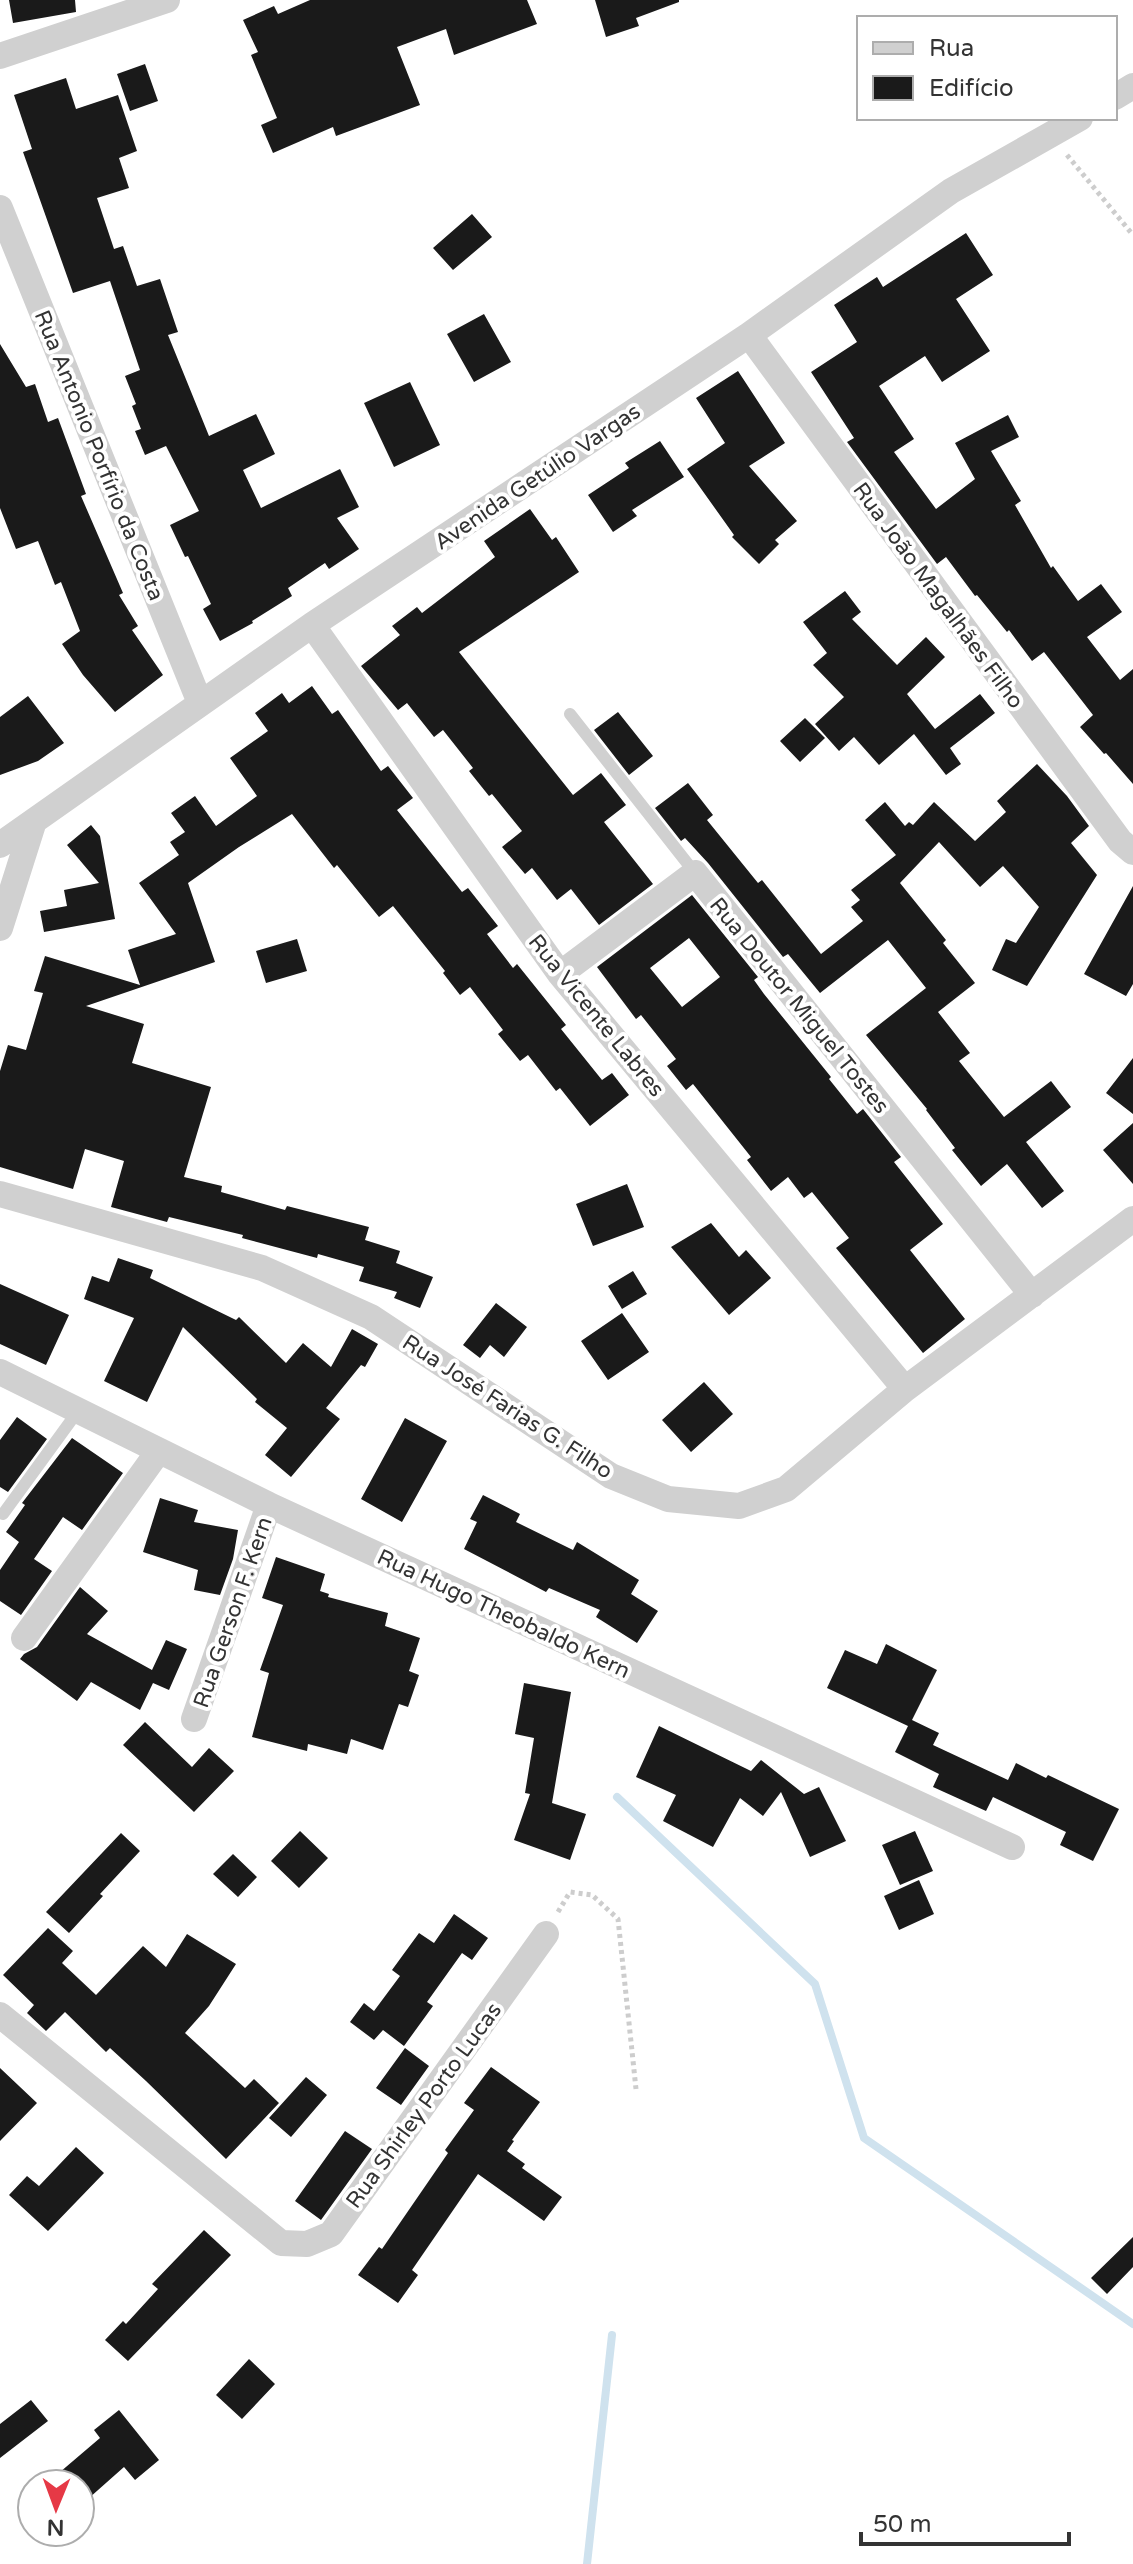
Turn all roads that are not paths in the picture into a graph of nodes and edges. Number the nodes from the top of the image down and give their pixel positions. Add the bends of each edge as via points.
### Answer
1 (167, 0) edge
2 (0, 34) edge
3 (12, 52) edge
4 (1077, 120) edge
5 (0, 208) edge
6 (749, 335) junction
7 (312, 625) junction
8 (200, 703) junction
9 (570, 714) dead end
10 (34, 821) junction
11 (0, 845) edge
12 (1133, 852) edge
13 (695, 873) junction
14 (0, 928) edge
15 (560, 974) junction
16 (0, 1194) edge
17 (1133, 1219) edge
18 (1032, 1295) junction
19 (0, 1372) edge
20 (905, 1389) junction
21 (78, 1411) junction
22 (158, 1452) junction
23 (269, 1505) junction
24 (3, 1514) dead end
25 (24, 1638) dead end
26 (194, 1719) dead end
27 (1012, 1847) dead end
28 (546, 1934) road end
29 (0, 2015) edge

1 - 3 street
2 - 3 street
4 - 6 street, Avenida Getúlio Vargas via 951,191
5 - 8 street, Rua Antonio Porfírio da Costa
6 - 7 street, Avenida Getúlio Vargas
6 - 12 street, Rua João Magalhães Filho
7 - 8 street, Avenida Getúlio Vargas
7 - 15 street, Rua Vicente Labres
8 - 10 street, Avenida Getúlio Vargas
9 - 13 lane, Rua Doutor Miguel Tostes
10 - 11 street, Avenida Getúlio Vargas
10 - 14 street
13 - 15 street
13 - 18 street, Rua Doutor Miguel Tostes
15 - 20 street, Rua Vicente Labres
16 - 20 street, Rua José Farias G. Filho via 262,1268 371,1317 611,1476 668,1499 739,1506 786,1489
17 - 18 street, Rua José Farias G. Filho
18 - 20 street, Rua José Farias G. Filho
19 - 21 street, Rua Hugo Theobaldo Kern
21 - 22 street, Rua Hugo Theobaldo Kern
21 - 24 lane
22 - 23 street, Rua Hugo Theobaldo Kern
22 - 25 street
23 - 26 street, Rua Gerson F. Kern
23 - 27 street, Rua Hugo Theobaldo Kern
28 - 29 street, Rua Shirley Porto Lucas via 331,2234 307,2244 281,2243

